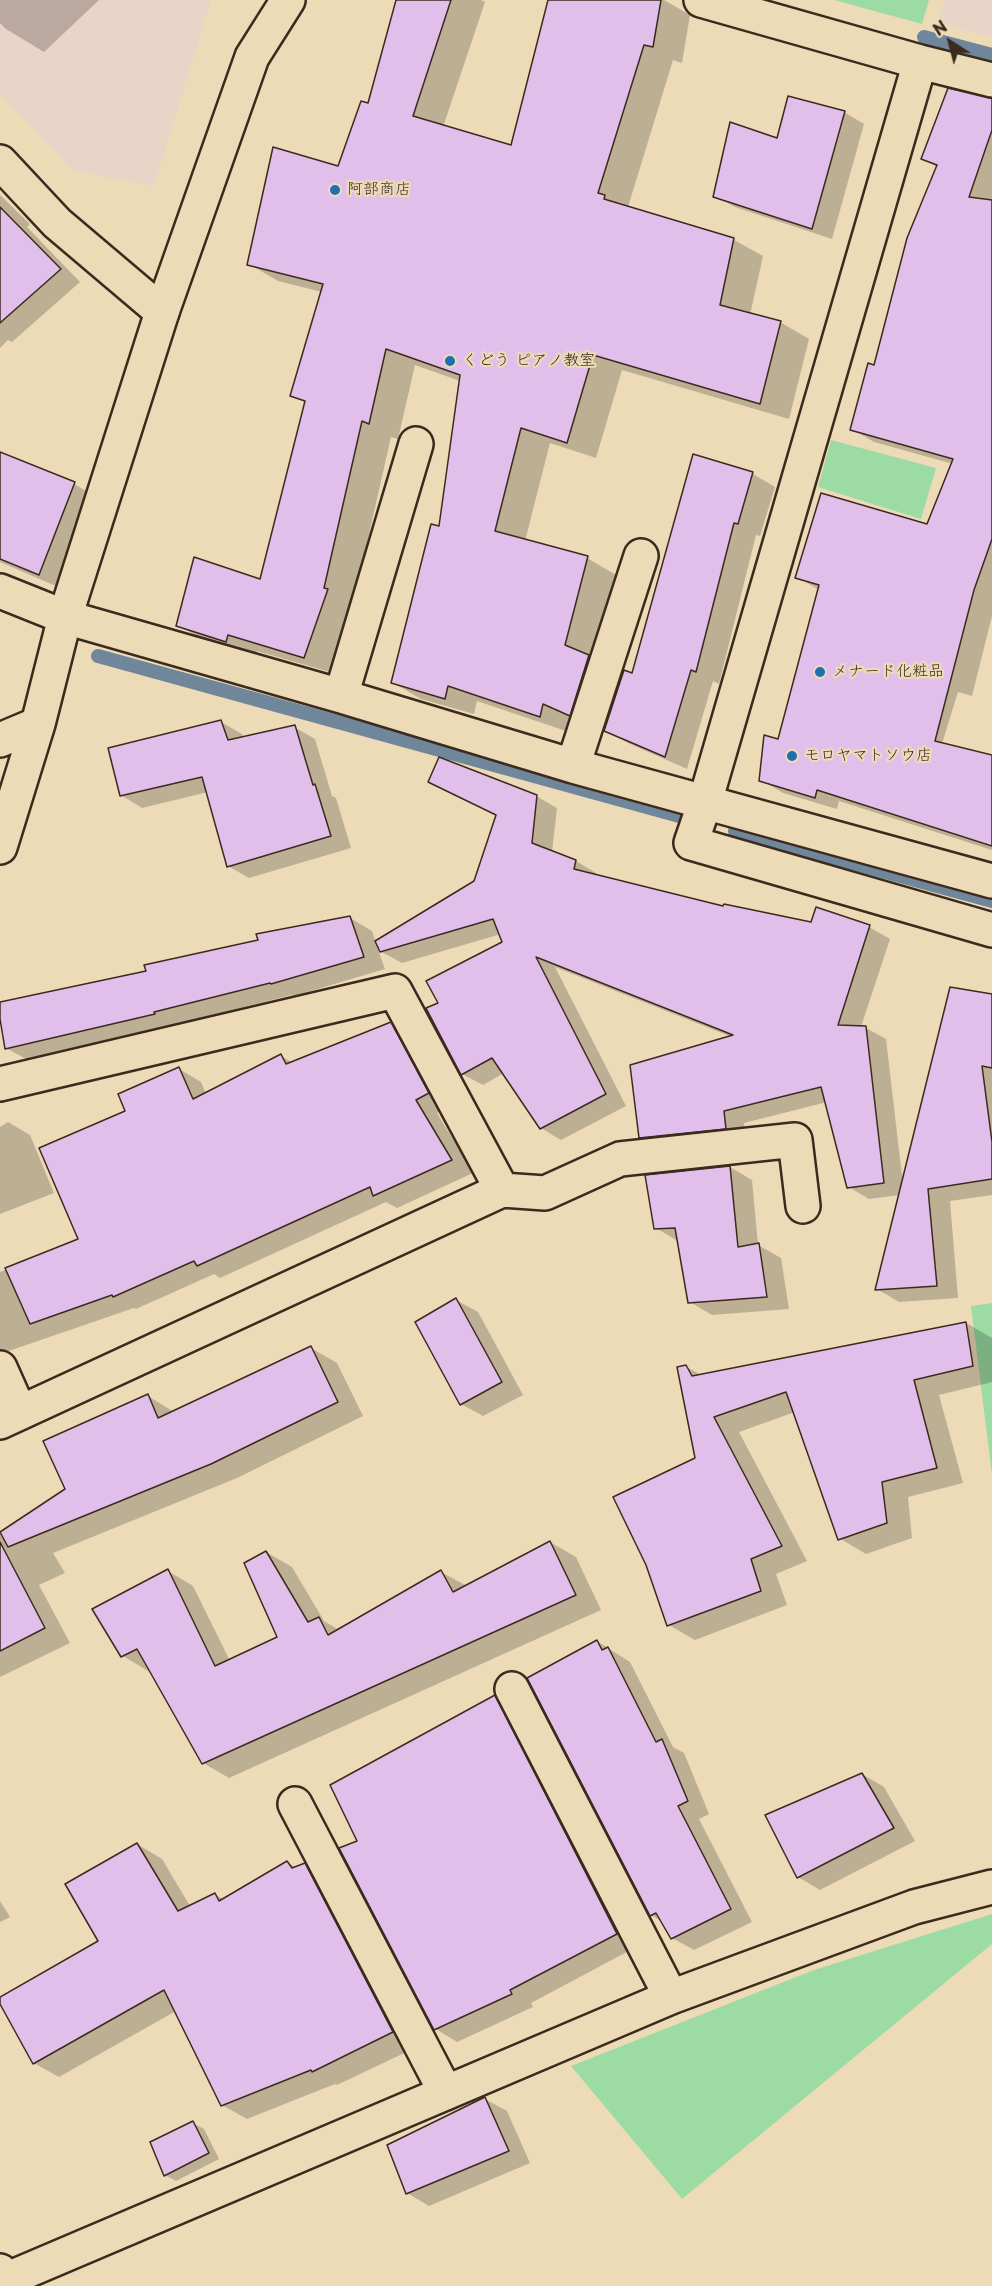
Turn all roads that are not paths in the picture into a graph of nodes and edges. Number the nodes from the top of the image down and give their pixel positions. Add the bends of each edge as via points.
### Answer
1 (288, 0) edge
2 (701, 0) edge
3 (920, 62) junction
4 (992, 80) edge
5 (0, 162) edge
6 (162, 312) junction
7 (416, 444) dead end
8 (642, 556) dead end
9 (0, 591) edge
10 (65, 618) junction
11 (341, 696) junction
12 (38, 724) junction
13 (0, 740) edge
14 (573, 766) junction
15 (705, 802) junction
16 (0, 848) edge
17 (992, 881) edge
18 (992, 930) edge
19 (0, 1084) edge
20 (502, 1190) junction
21 (802, 1206) dead end
22 (0, 1368) edge
23 (10, 1417) edge
24 (512, 1689) dead end
25 (295, 1804) dead end
26 (992, 1887) edge
27 (671, 1996) junction
28 (446, 2093) junction
29 (7, 2279) edge

1 - 6 street via 252,57
2 - 3 street
3 - 4 street
3 - 15 street
5 - 6 street via 57,223
6 - 10 street
7 - 11 street
8 - 14 street
9 - 10 street
10 - 11 street
10 - 12 street
11 - 14 street
12 - 13 street
12 - 16 street
14 - 15 street
15 - 17 street
15 - 18 street via 690,843
19 - 20 street via 395,991
20 - 21 street via 545,1193 620,1160 795,1140
20 - 23 street
22 - 23 street
24 - 27 street
25 - 28 street
26 - 27 street via 914,1907
27 - 28 street
28 - 29 street

